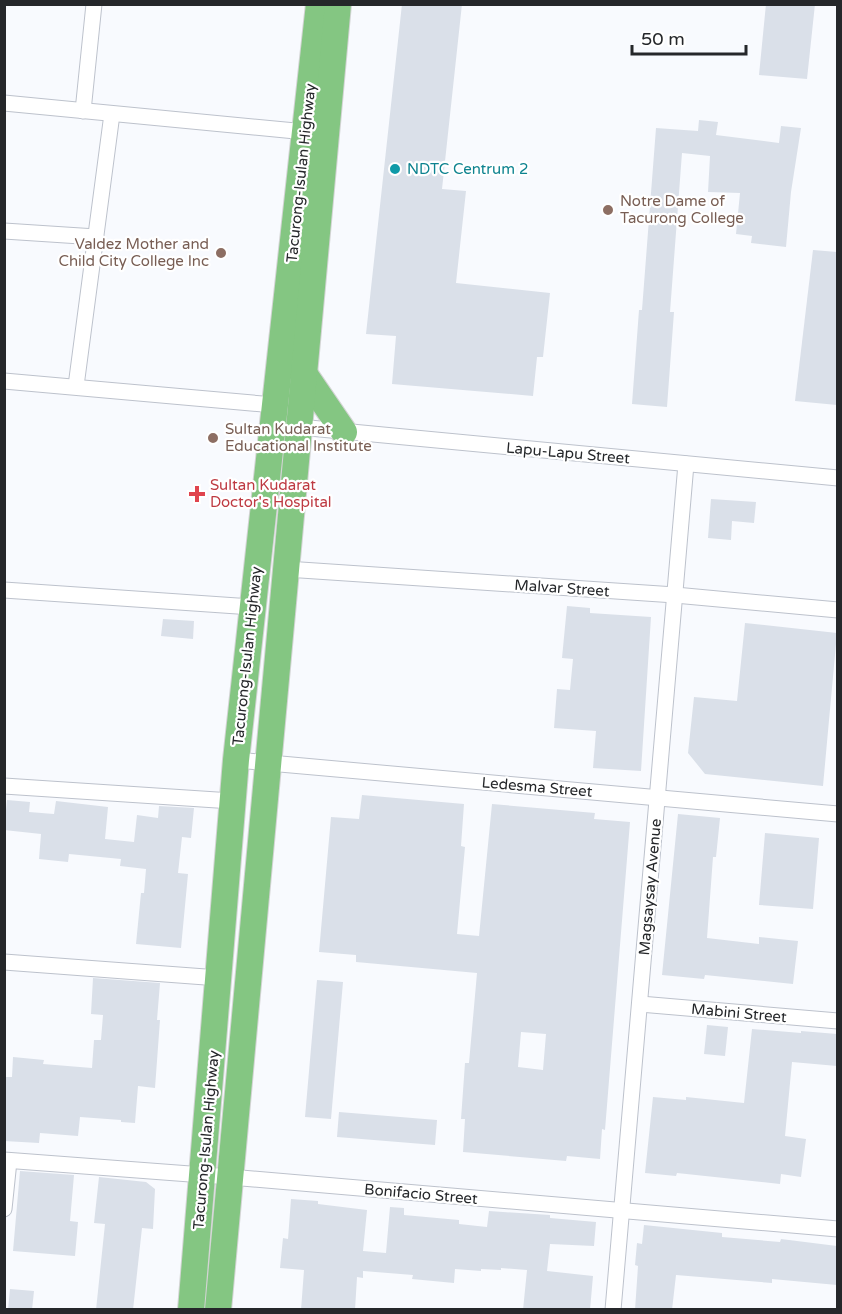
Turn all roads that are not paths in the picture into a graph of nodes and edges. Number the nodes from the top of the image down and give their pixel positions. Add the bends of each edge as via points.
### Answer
1 (94, 4) edge
2 (319, 4) edge
3 (338, 4) edge
4 (4, 103) edge
5 (83, 111) junction
6 (112, 114) junction
7 (306, 132) junction
8 (4, 231) edge
9 (96, 237) junction
10 (303, 372) junction
11 (4, 381) edge
12 (76, 386) junction
13 (274, 405) junction
14 (299, 428) junction
15 (344, 432) junction
16 (686, 464) junction
17 (837, 478) edge
18 (286, 569) junction
19 (4, 590) edge
20 (675, 595) junction
21 (252, 607) junction
22 (837, 610) edge
23 (236, 760) junction
24 (268, 763) junction
25 (4, 786) edge
26 (657, 798) junction
27 (232, 801) junction
28 (837, 814) edge
29 (4, 963) edge
30 (219, 978) junction
31 (640, 1004) junction
32 (837, 1021) edge
33 (7, 1160) edge
34 (203, 1176) junction
35 (230, 1177) junction
36 (4, 1209) edge
37 (622, 1211) junction
38 (837, 1229) edge
39 (191, 1310) edge
40 (218, 1310) edge
41 (613, 1310) edge

1 - 5 street
2 - 7 highway, Tacurong-Isulan Highway
3 - 10 highway, Tacurong-Isulan Highway
4 - 5 street
5 - 6 street
6 - 7 street
6 - 9 street
7 - 13 highway, Tacurong-Isulan Highway
8 - 9 street
9 - 12 street
10 - 14 highway, Tacurong-Isulan Highway
10 - 15 highway
11 - 12 street
12 - 13 street
13 - 21 highway, Tacurong-Isulan Highway
14 - 15 street, Lapu-Lapu Street
14 - 18 highway, Tacurong-Isulan Highway
15 - 16 street, Lapu-Lapu Street
16 - 17 street, Lapu-Lapu Street
16 - 20 street, Magsaysay Avenue
18 - 20 street, Malvar Street
18 - 24 highway, Tacurong-Isulan Highway
19 - 21 street
20 - 22 street, Malvar Street
20 - 26 street, Magsaysay Avenue
21 - 23 highway, Tacurong-Isulan Highway
23 - 24 street, Ledesma Street
23 - 27 highway, Tacurong-Isulan Highway
24 - 26 street, Ledesma Street
24 - 35 highway, Tacurong-Isulan Highway
25 - 27 street
26 - 28 street, Ledesma Street
26 - 31 street, Magsaysay Avenue
27 - 30 highway, Tacurong-Isulan Highway
29 - 30 street
30 - 34 highway, Tacurong-Isulan Highway
31 - 32 street, Mabini Street
31 - 37 street, Magsaysay Avenue
33 - 34 street, Bonifacio Street
33 - 36 street
34 - 35 street, Bonifacio Street
34 - 39 highway, Tacurong-Isulan Highway
35 - 37 street, Bonifacio Street
35 - 40 highway, Tacurong-Isulan Highway
37 - 38 street, Bonifacio Street
37 - 41 street, Magsaysay Avenue

